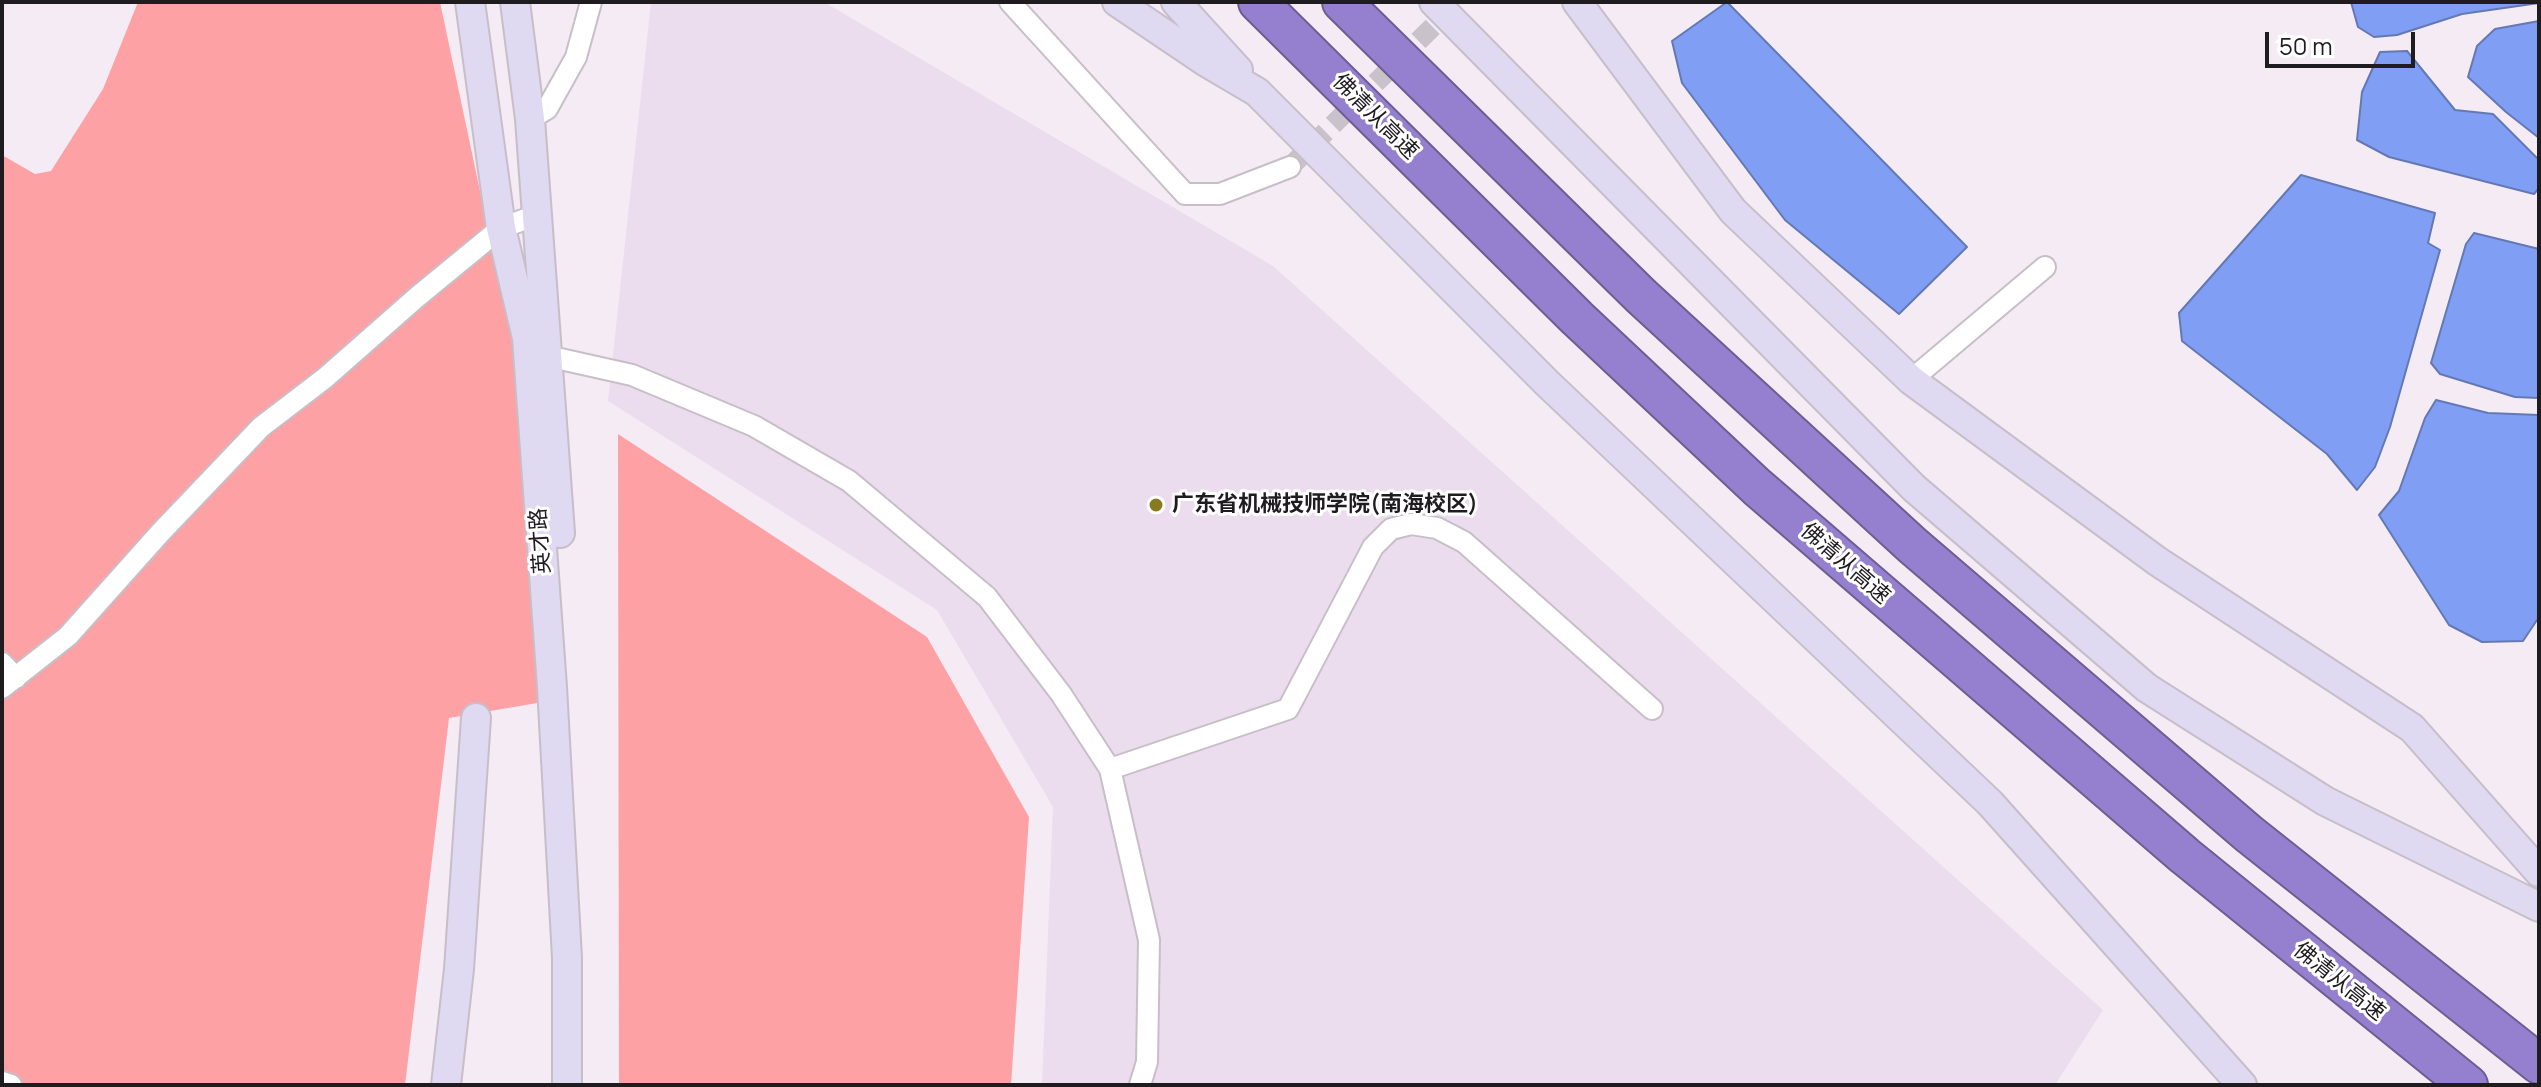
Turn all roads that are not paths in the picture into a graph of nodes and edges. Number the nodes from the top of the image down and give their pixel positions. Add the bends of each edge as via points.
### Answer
1 (470, 2) edge
2 (515, 2) edge
3 (591, 2) edge
4 (1010, 2) edge
5 (1117, 2) edge
6 (1176, 2) edge
7 (1258, 2) edge
8 (1342, 2) edge
9 (1376, 2) edge
10 (1577, 2) edge
11 (1449, 4) edge
12 (1257, 92) junction
13 (530, 119) junction
14 (1488, 147) junction
15 (1290, 167) tunnel mouth
16 (537, 215) junction
17 (501, 228) junction
18 (2045, 267) dead end
19 (547, 356) junction
20 (1911, 380) junction
21 (7, 676) edge
22 (1652, 709) dead end
23 (476, 718) dead end
24 (1110, 769) junction
25 (2539, 872) edge
26 (2539, 907) edge
27 (2538, 1063) edge
28 (2, 1082) edge
29 (11, 1085) edge
30 (446, 1085) edge
31 (567, 1085) edge
32 (578, 1085) edge
33 (1140, 1085) edge
34 (2242, 1085) edge
35 (2468, 1085) edge

1 - 17 main road, 英才路
2 - 13 main road, 英才路
3 - 13 street via 576,57 547,109
4 - 15 street via 1185,194 1220,194
5 - 12 main road
6 - 12 main road
7 - 35 highway, 佛清从高速 via 1566,307 1757,487 2185,856
8 - 14 highway
9 - 14 highway
10 - 20 main road via 1733,211
11 - 26 main road via 1914,488 2147,688 2325,801
12 - 34 main road via 1547,383 1990,803
13 - 16 main road, 英才路
14 - 27 highway via 1912,545 2249,834
16 - 17 street
16 - 19 main road, 英才路
17 - 21 street via 261,427 68,636
17 - 31 main road, 英才路 via 527,338 566,942
18 - 20 street
19 - 24 street via 632,375 754,426 849,481 987,597
19 - 32 main road, 英才路 via 574,792
20 - 25 main road via 2157,561 2412,728
22 - 24 street via 1464,542 1437,528 1411,524 1391,529 1373,547 1288,709
23 - 30 main road
24 - 33 street via 1149,940 1147,1062
28 - 29 street

